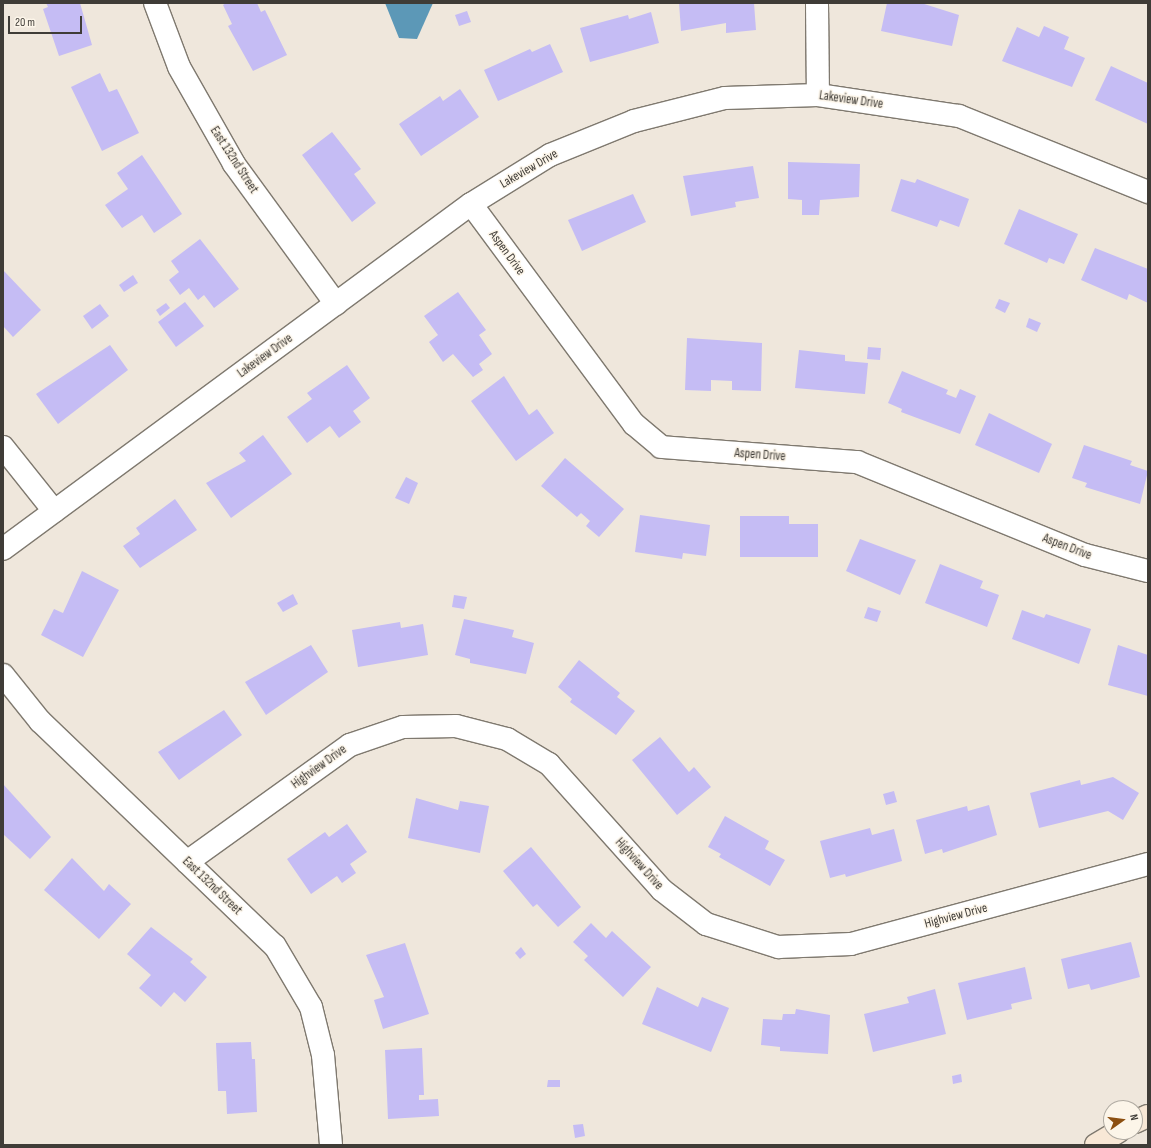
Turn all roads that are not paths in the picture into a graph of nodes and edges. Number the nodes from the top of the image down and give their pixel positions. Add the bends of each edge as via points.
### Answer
1 (155, 3) edge
2 (817, 3) edge
3 (818, 95) junction
4 (1148, 192) edge
5 (471, 204) junction
6 (336, 304) junction
7 (3, 447) edge
8 (54, 511) junction
9 (3, 549) edge
10 (1148, 571) edge
11 (3, 675) edge
12 (187, 862) junction
13 (1148, 864) edge
14 (331, 1145) edge

1 - 6 street, East 132nd Street via 178,67 234,164
2 - 3 street
3 - 4 street, Lakeview Drive via 959,116
3 - 5 street, Lakeview Drive via 725,98 634,121 550,155
5 - 6 street, Lakeview Drive
5 - 10 street, Aspen Drive via 634,424 660,447 857,462 1085,555
6 - 8 street, Lakeview Drive
7 - 8 street
8 - 9 street, Lakeview Drive
11 - 12 street, East 132nd Street via 40,721
12 - 13 street, Highview Drive via 350,745 403,727 456,726 507,739 549,764 662,890 706,924 778,947 851,944
12 - 14 street, East 132nd Street via 275,946 311,1007 323,1055

